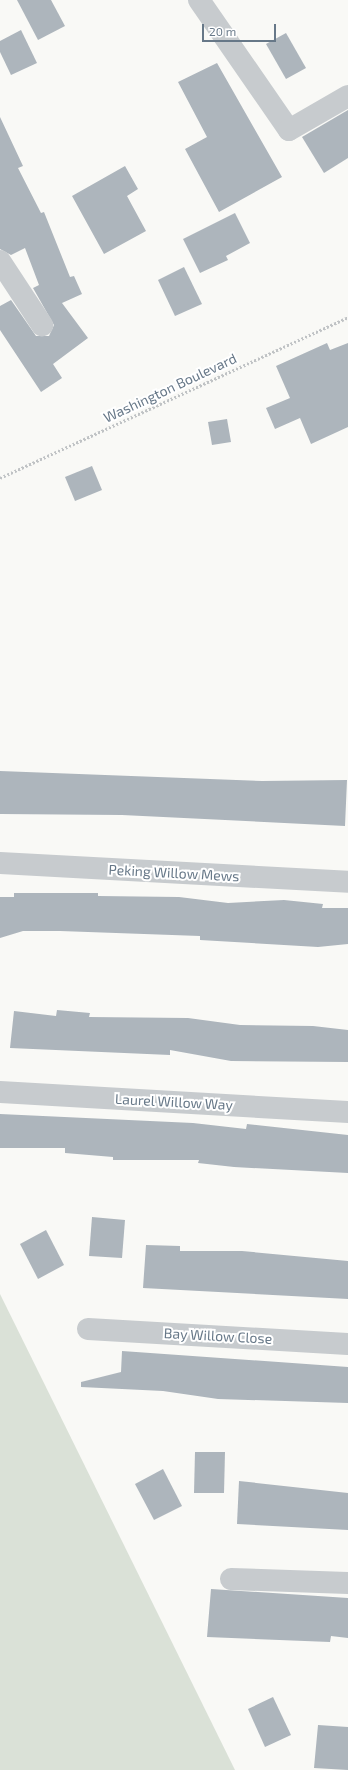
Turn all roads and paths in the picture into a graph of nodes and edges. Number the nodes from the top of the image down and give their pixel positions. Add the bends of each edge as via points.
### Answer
1 (199, 0) edge
2 (348, 96) edge
3 (1, 264) edge
4 (348, 317) edge
5 (42, 324) dead end
6 (0, 478) edge
7 (0, 863) edge
8 (348, 882) edge
9 (0, 1092) edge
10 (348, 1112) edge
11 (88, 1328) dead end
12 (348, 1344) edge
13 (231, 1579) dead end
14 (348, 1583) edge

1 - 2 street via 289,130
3 - 5 street
4 - 6 path, Washington Boulevard
7 - 8 street, Peking Willow Mews
9 - 10 street, Laurel Willow Way
11 - 12 street, Bay Willow Close
13 - 14 street

